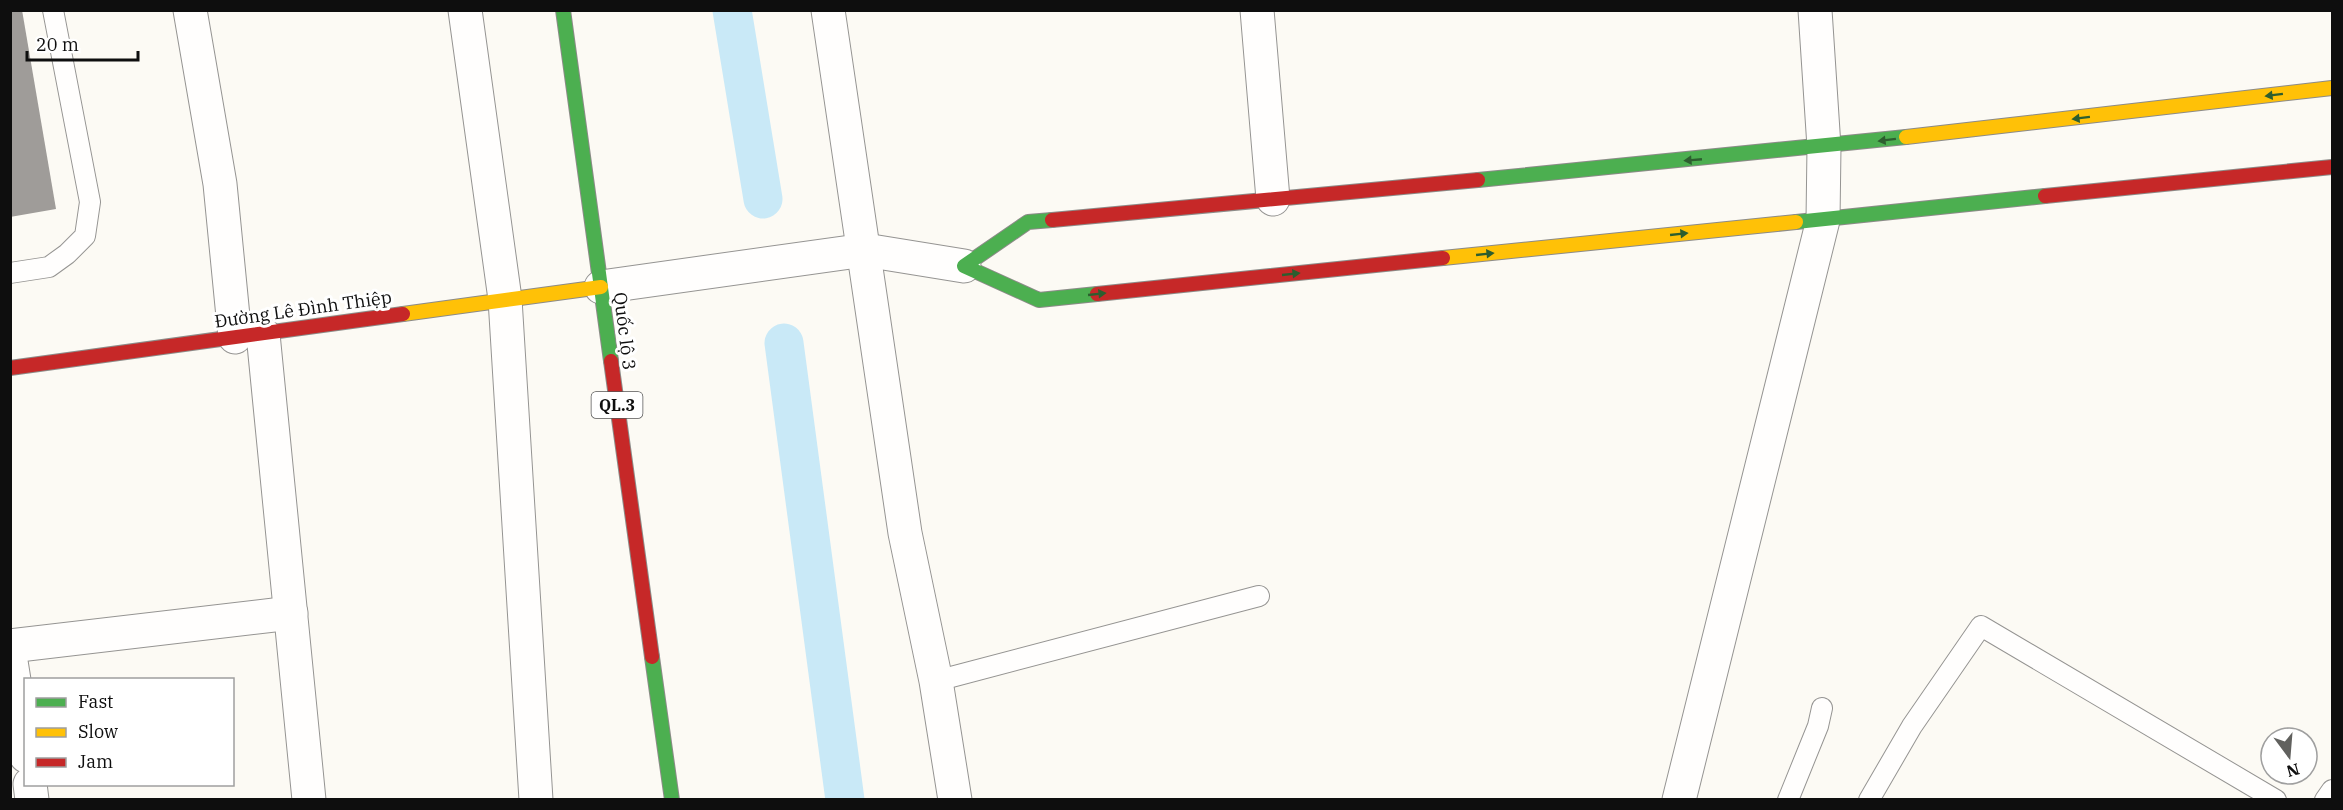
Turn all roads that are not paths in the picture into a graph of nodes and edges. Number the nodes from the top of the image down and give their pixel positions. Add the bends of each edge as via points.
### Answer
1 (53, 10) edge
2 (190, 10) edge
3 (465, 10) edge
4 (563, 10) edge
5 (828, 10) edge
6 (1257, 10) edge
7 (1815, 10) edge
8 (2332, 88) edge
9 (1824, 147) junction
10 (2332, 167) edge
11 (1274, 199) junction
12 (1823, 219) junction
13 (865, 250) junction
14 (964, 266) junction
15 (10, 273) edge
16 (601, 287) junction
17 (505, 299) junction
18 (249, 335) junction
19 (10, 368) edge
20 (1259, 596) dead end
21 (291, 613) junction
22 (10, 646) edge
23 (10, 655) edge
24 (936, 681) junction
25 (1822, 708) dead end
26 (24, 743) edge
27 (2332, 790) edge
28 (309, 800) edge
29 (536, 800) edge
30 (672, 800) edge
31 (955, 800) edge
32 (1679, 800) edge
33 (1788, 800) edge
34 (1869, 800) edge
35 (2276, 800) edge
36 (2325, 800) edge

1 - 15 lane via 90,202 85,236 49,267
2 - 18 street
3 - 17 street
4 - 16 main road, Quốc lộ 3 / QL.3
5 - 13 street
6 - 11 street
7 - 9 street
8 -> 9 main road
9 -> 11 main road
9 - 12 street
10 - 12 main road
11 - 14 main road via 1028,222
14 -> 12 main road via 1039,300
12 - 32 street
13 - 14 street
13 - 16 street
13 - 24 street via 905,533
16 - 17 main road, Đường Lê Đình Thiệp
16 - 30 main road, Quốc lộ 3 / QL.3
17 - 18 main road, Đường Lê Đình Thiệp
17 - 29 street
18 - 19 main road, Đường Lê Đình Thiệp
18 - 21 street
20 - 24 lane
21 - 22 street
21 - 28 street
23 - 26 street
24 - 31 street
25 - 33 lane
27 - 36 lane
34 - 35 lane via 1912,726 1981,626

